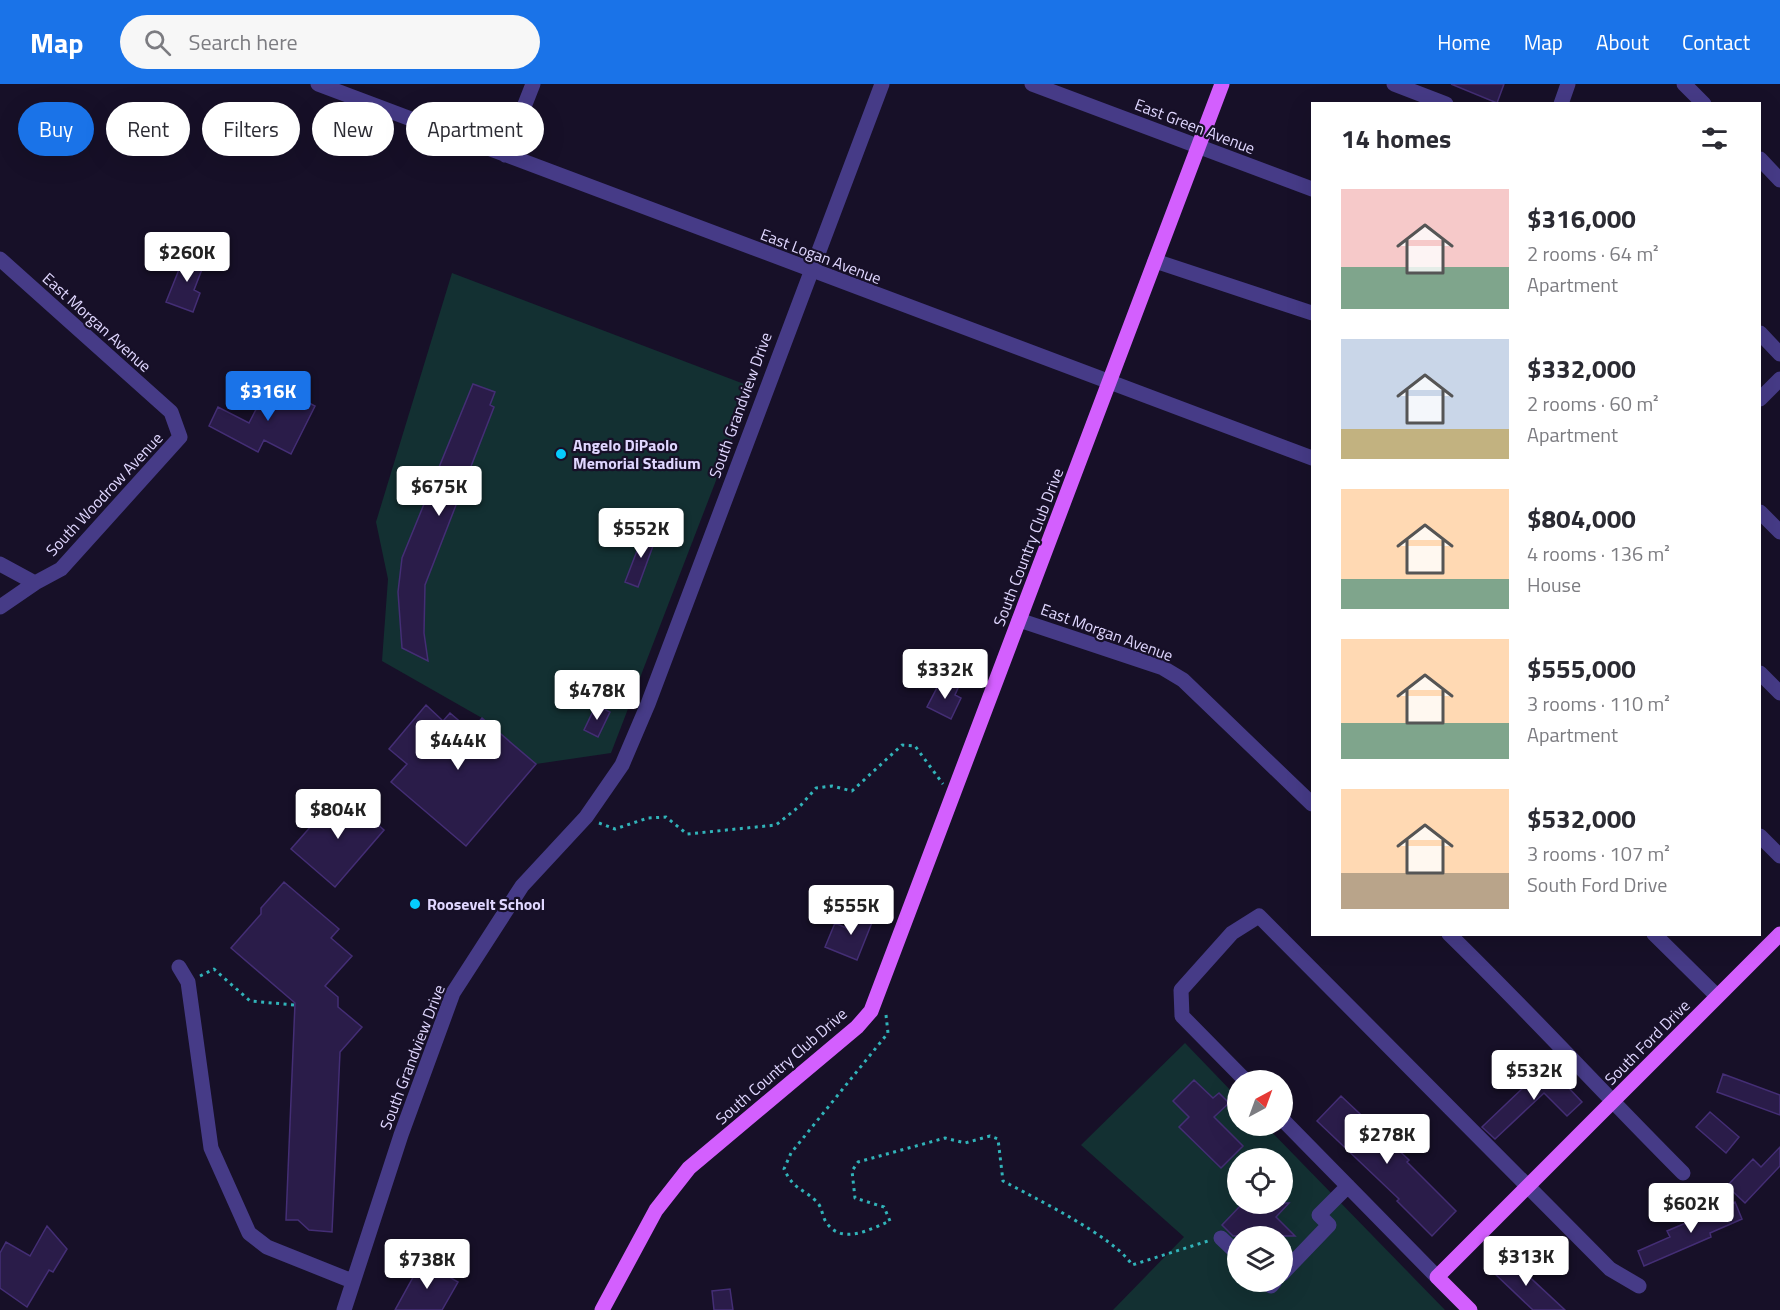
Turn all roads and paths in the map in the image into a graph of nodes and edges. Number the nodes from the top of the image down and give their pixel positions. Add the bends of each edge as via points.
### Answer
1 (318, 84) edge
2 (533, 84) edge
3 (882, 84) edge
4 (1032, 84) edge
5 (1222, 84) edge
6 (1394, 84) edge
7 (1568, 84) edge
8 (1684, 84) edge
9 (526, 102) edge
10 (1441, 102) edge
11 (1562, 102) edge
12 (1702, 102) edge
13 (406, 118) edge
14 (1198, 147) junction
15 (507, 156) edge
16 (1761, 160) edge
17 (1780, 180) edge
18 (1311, 189) edge
19 (0, 259) edge
20 (1155, 261) junction
21 (810, 270) junction
22 (1311, 313) edge
23 (1761, 334) edge
24 (1780, 354) edge
25 (1780, 379) edge
26 (1109, 384) junction
27 (1761, 398) edge
28 (171, 412) joint
29 (1311, 458) edge
30 (1761, 513) edge
31 (1780, 532) edge
32 (0, 564) edge
33 (35, 583) junction
34 (0, 607) edge
35 (1019, 620) junction
36 (1761, 674) edge
37 (1780, 693) edge
38 (951, 802) junction
39 (1311, 803) edge
40 (586, 817) junction
41 (1761, 837) edge
42 (1780, 856) edge
43 (1780, 934) edge
44 (1451, 936) edge
45 (1656, 936) edge
46 (179, 967) dead end
47 (188, 982) junction
48 (1717, 996) junction
49 (295, 1005) dead end
50 (886, 1015) dead end
51 (1235, 1070) edge
52 (1612, 1102) junction
53 (1293, 1130) edge
54 (1683, 1173) dead end
55 (1348, 1186) junction
56 (1528, 1186) junction
57 (1221, 1238) joint
58 (1227, 1244) edge
59 (1293, 1263) edge
60 (1437, 1277) junction
61 (352, 1281) junction
62 (1640, 1286) dead end
63 (344, 1310) edge
64 (602, 1310) edge
65 (1470, 1310) edge

1 - 13 street, East Logan Avenue
2 - 9 street
3 - 21 street, South Grandview Drive
4 - 14 street, East Green Avenue
5 - 14 main road, South Country Club Drive
6 - 10 street
7 - 11 street
8 - 12 street
14 - 18 street, East Green Avenue
14 - 20 main road, South Country Club Drive
15 - 21 street, East Logan Avenue
16 - 17 street
19 - 28 street, East Morgan Avenue
20 - 22 street
20 - 26 main road, South Country Club Drive
21 - 26 street, East Logan Avenue
21 - 40 street, South Grandview Drive via 648,704 622,765
23 - 24 street
25 - 27 street
26 - 29 street, East Logan Avenue
26 - 35 main road, South Country Club Drive
28 - 33 street, South Woodrow Avenue via 180,437 61,569
30 - 31 street
32 - 33 street
33 - 34 street, South Woodrow Avenue
35 - 38 main road, South Country Club Drive
35 - 39 street, East Morgan Avenue via 1163,668 1183,680
36 - 37 street
38 - 40 path via 921,751 902,745 852,790 816,788 776,825 687,834 666,817 648,818 615,830
38 - 64 main road, South Country Club Drive via 871,1011 689,1168 656,1210
40 - 61 street, South Grandview Drive via 522,886 453,993
41 - 42 street
43 - 48 main road, South Ford Drive
44 - 52 street via 1527,1010
45 - 48 street
46 - 47 street
47 - 49 path via 214,969 250,1001
47 - 61 street via 211,1148 249,1233 267,1247
48 - 52 main road, South Ford Drive
50 - 57 path via 888,1033 791,1153 784,1169 791,1184 818,1202 826,1223 839,1234 856,1235 890,1221 884,1207 855,1198 852,1171 858,1162 945,1138 965,1143 990,1136 998,1139 1003,1180 1075,1221 1126,1255 1132,1265
51 - 56 street via 1182,1016 1181,990 1232,933 1259,916
52 - 54 street
52 - 56 main road, South Ford Drive
53 - 55 street
55 - 59 street via 1319,1215 1329,1225
55 - 60 street
56 - 60 main road, South Ford Drive
56 - 62 street via 1610,1269
57 - 58 street
60 - 65 main road
61 - 63 street, South Grandview Drive

